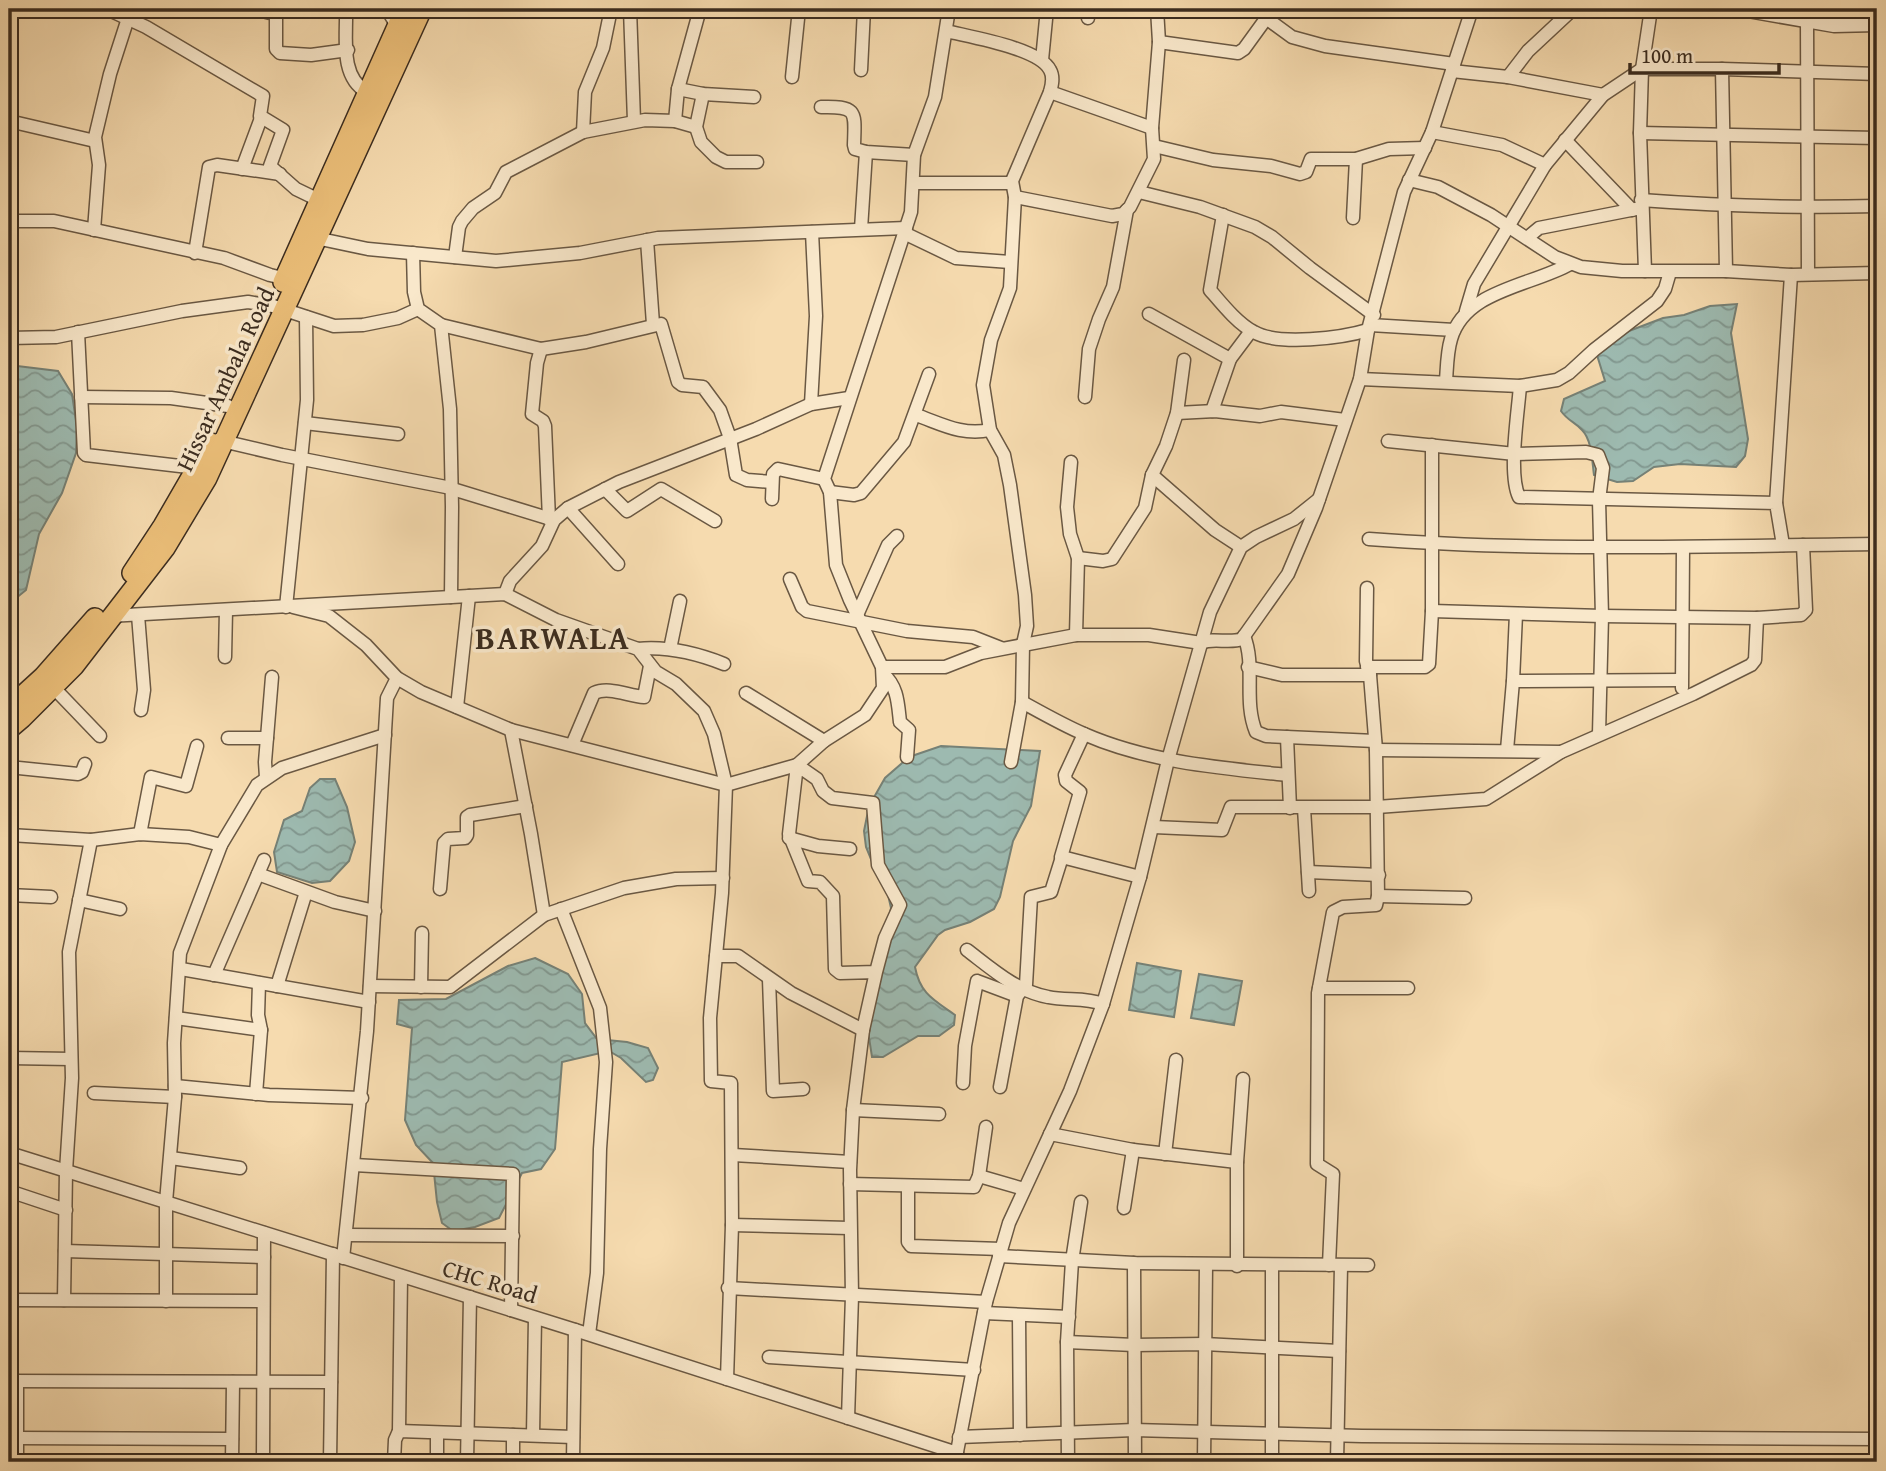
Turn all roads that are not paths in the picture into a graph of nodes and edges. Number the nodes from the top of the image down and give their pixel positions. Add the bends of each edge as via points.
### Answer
1 (107, 9) edge
2 (255, 9) edge
3 (346, 9) edge
4 (422, 9) edge
5 (611, 9) edge
6 (631, 9) edge
7 (700, 9) edge
8 (799, 9) edge
9 (864, 9) edge
10 (949, 9) edge
11 (1047, 9) edge
12 (1157, 9) edge
13 (1472, 9) edge
14 (1573, 9) edge
15 (1651, 9) edge
16 (1742, 9) edge
17 (1269, 13) edge
18 (131, 14) edge
19 (397, 14) edge
20 (1807, 20) junction
21 (1877, 24) edge
22 (946, 31) junction
23 (1159, 42) junction
24 (406, 43) junction
25 (348, 50) junction
26 (1042, 60) junction
27 (1453, 68) junction
28 (1642, 69) junction
29 (1722, 69) junction
30 (861, 70) dead end
31 (1807, 73) junction
32 (1877, 74) edge
33 (792, 77) dead end
34 (1508, 77) junction
35 (678, 89) junction
36 (367, 92) junction
37 (1050, 92) junction
38 (703, 94) junction
39 (1603, 95) junction
40 (754, 97) dead end
41 (821, 107) dead end
42 (261, 118) junction
43 (9, 121) edge
44 (635, 121) junction
45 (675, 121) junction
46 (696, 127) junction
47 (1152, 128) junction
48 (583, 132) junction
49 (1432, 132) junction
50 (1640, 133) junction
51 (1722, 135) junction
52 (1805, 136) junction
53 (1877, 138) edge
54 (1565, 140) junction
55 (95, 141) junction
56 (1154, 146) junction
57 (1425, 148) junction
58 (866, 152) junction
59 (914, 155) junction
60 (1356, 159) junction
61 (757, 163) dead end
62 (1545, 165) junction
63 (242, 169) junction
64 (280, 174) junction
65 (1409, 180) junction
66 (913, 183) junction
67 (1012, 183) junction
68 (1139, 192) junction
69 (1015, 197) junction
70 (326, 203) junction
71 (1638, 206) junction
72 (1725, 206) junction
73 (1877, 206) edge
74 (1809, 208) junction
75 (1127, 210) junction
76 (1223, 215) junction
77 (1353, 218) dead end
78 (9, 220) edge
79 (1509, 227) junction
80 (861, 229) junction
81 (94, 230) junction
82 (905, 230) junction
83 (812, 232) junction
84 (311, 237) junction
85 (1527, 238) junction
86 (647, 240) junction
87 (195, 253) junction
88 (413, 253) junction
89 (455, 257) junction
90 (1010, 262) junction
91 (1570, 264) junction
92 (1645, 271) junction
93 (1726, 271) junction
94 (1671, 272) junction
95 (1877, 273) edge
96 (1808, 274) junction
97 (1791, 275) junction
98 (291, 280) junction
99 (278, 308) junction
100 (418, 309) junction
101 (1466, 311) junction
102 (1150, 314) dead end
103 (306, 317) junction
104 (1371, 323) junction
105 (653, 324) junction
106 (441, 325) junction
107 (1454, 330) junction
108 (1251, 331) junction
109 (78, 332) junction
110 (9, 338) edge
111 (541, 349) junction
112 (1230, 359) junction
113 (1184, 360) dead end
114 (929, 374) dead end
115 (1360, 379) junction
116 (1446, 382) junction
117 (1520, 386) junction
118 (81, 397) junction
119 (1085, 397) dead end
120 (849, 398) junction
121 (811, 404) junction
122 (228, 406) junction
123 (1212, 411) junction
124 (1177, 413) junction
125 (916, 415) junction
126 (1345, 420) junction
127 (305, 423) junction
128 (990, 430) junction
129 (398, 434) dead end
130 (730, 439) junction
131 (219, 440) junction
132 (1388, 442) dead end
133 (1432, 445) junction
134 (1515, 454) junction
135 (299, 459) junction
136 (1071, 462) dead end
137 (197, 468) junction
138 (1152, 475) junction
139 (824, 479) junction
140 (772, 482) junction
141 (451, 488) junction
142 (605, 489) junction
143 (831, 492) junction
144 (772, 499) dead end
145 (1319, 499) junction
146 (1599, 500) junction
147 (1776, 503) junction
148 (568, 508) junction
149 (551, 519) junction
150 (715, 521) dead end
151 (897, 536) dead end
152 (1370, 539) dead end
153 (1431, 544) junction
154 (1877, 544) edge
155 (1783, 545) junction
156 (1803, 545) junction
157 (1241, 547) junction
158 (1601, 547) junction
159 (1683, 548) junction
160 (1079, 558) junction
161 (618, 564) dead end
162 (790, 579) dead end
163 (1367, 588) dead end
164 (505, 594) junction
165 (469, 596) junction
166 (451, 597) junction
167 (681, 601) dead end
168 (289, 607) junction
169 (226, 610) junction
170 (1432, 611) junction
171 (1516, 614) junction
172 (106, 615) junction
173 (138, 615) junction
174 (1602, 616) junction
175 (1683, 616) junction
176 (858, 618) junction
177 (1757, 618) junction
178 (1076, 635) junction
179 (1244, 636) junction
180 (1201, 643) junction
181 (1023, 644) junction
182 (638, 649) junction
183 (670, 649) junction
184 (1001, 649) junction
185 (225, 657) dead end
186 (724, 664) dead end
187 (650, 666) junction
188 (1248, 667) junction
189 (883, 670) junction
190 (1369, 671) junction
191 (272, 677) dead end
192 (397, 678) junction
193 (1513, 681) junction
194 (1600, 681) junction
195 (1681, 681) junction
196 (53, 687) junction
197 (746, 693) dead end
198 (1683, 699) junction
199 (1022, 702) junction
200 (10, 704) edge
201 (457, 706) junction
202 (141, 710) dead end
203 (9, 729) edge
204 (512, 730) junction
205 (1084, 734) junction
206 (1599, 734) junction
207 (385, 735) junction
208 (100, 736) dead end
209 (1287, 737) junction
210 (228, 738) dead end
211 (267, 738) junction
212 (824, 741) junction
213 (572, 745) junction
214 (1376, 745) junction
215 (197, 746) dead end
216 (1507, 750) junction
217 (1561, 752) junction
218 (906, 757) dead end
219 (1168, 760) junction
220 (1011, 762) dead end
221 (85, 764) dead end
222 (797, 765) junction
223 (9, 767) edge
224 (1288, 775) junction
225 (266, 777) junction
226 (726, 785) junction
227 (526, 806) junction
228 (1377, 807) junction
229 (1290, 808) junction
230 (1304, 808) junction
231 (9, 816) edge
232 (1154, 827) junction
233 (140, 834) junction
234 (9, 835) edge
235 (789, 838) junction
236 (91, 840) junction
237 (221, 845) junction
238 (850, 849) dead end
239 (1061, 857) junction
240 (264, 860) dead end
241 (10, 867) edge
242 (1308, 872) junction
243 (258, 874) junction
244 (1379, 875) junction
245 (1140, 877) junction
246 (723, 878) junction
247 (440, 888) dead end
248 (1309, 891) dead end
249 (306, 892) junction
250 (9, 895) edge
251 (1378, 896) junction
252 (51, 897) dead end
253 (1465, 898) dead end
254 (79, 900) junction
255 (120, 909) dead end
256 (561, 909) junction
257 (375, 911) junction
258 (544, 915) junction
259 (422, 933) dead end
260 (967, 950) dead end
261 (716, 956) junction
262 (181, 969) junction
263 (876, 972) junction
264 (214, 975) junction
265 (769, 979) junction
266 (259, 983) junction
267 (277, 986) junction
268 (370, 986) junction
269 (421, 987) junction
270 (1319, 988) junction
271 (1408, 988) dead end
272 (1020, 993) junction
273 (369, 1002) junction
274 (1103, 1004) junction
275 (177, 1018) junction
276 (261, 1030) junction
277 (863, 1030) junction
278 (9, 1058) edge
279 (71, 1059) junction
280 (1176, 1060) dead end
281 (1242, 1079) dead end
282 (963, 1083) dead end
283 (1000, 1087) dead end
284 (803, 1089) dead end
285 (175, 1091) junction
286 (94, 1093) dead end
287 (256, 1094) junction
288 (362, 1098) junction
289 (853, 1111) junction
290 (939, 1114) dead end
291 (986, 1127) dead end
292 (1051, 1134) junction
293 (1133, 1150) junction
294 (9, 1153) edge
295 (1165, 1154) junction
296 (733, 1155) junction
297 (171, 1158) junction
298 (1237, 1161) junction
299 (850, 1162) junction
300 (354, 1165) junction
301 (240, 1167) dead end
302 (66, 1171) junction
303 (979, 1176) junction
304 (850, 1184) junction
305 (908, 1187) junction
306 (1024, 1189) junction
307 (9, 1191) edge
308 (166, 1202) junction
309 (1081, 1202) dead end
310 (1124, 1208) dead end
311 (66, 1210) junction
312 (732, 1224) junction
313 (849, 1228) junction
314 (264, 1233) junction
315 (346, 1235) junction
316 (513, 1236) junction
317 (65, 1251) junction
318 (1000, 1253) junction
319 (166, 1254) junction
320 (338, 1256) junction
321 (264, 1257) junction
322 (1072, 1261) junction
323 (1134, 1264) junction
324 (1206, 1265) junction
325 (1272, 1265) junction
326 (1335, 1265) junction
327 (1368, 1265) dead end
328 (1237, 1266) junction
329 (401, 1276) junction
330 (728, 1288) junction
331 (852, 1296) junction
332 (470, 1297) junction
333 (9, 1300) edge
334 (64, 1300) junction
335 (166, 1301) junction
336 (264, 1301) junction
337 (985, 1308) junction
338 (511, 1310) junction
339 (1019, 1316) junction
340 (1069, 1317) junction
341 (535, 1318) junction
342 (575, 1330) junction
343 (589, 1334) junction
344 (1067, 1342) junction
345 (1204, 1344) junction
346 (1134, 1345) junction
347 (1272, 1349) junction
348 (1339, 1351) junction
349 (769, 1357) dead end
350 (849, 1361) junction
351 (974, 1370) junction
352 (727, 1379) junction
353 (13, 1381) edge
354 (233, 1382) junction
355 (263, 1382) junction
356 (331, 1382) junction
357 (848, 1418) junction
358 (1134, 1430) junction
359 (399, 1431) junction
360 (1069, 1432) junction
361 (1204, 1432) junction
362 (437, 1433) junction
363 (467, 1433) junction
364 (1272, 1434) junction
365 (513, 1435) junction
366 (533, 1435) junction
367 (1020, 1435) junction
368 (1337, 1435) junction
369 (573, 1437) junction
370 (959, 1437) junction
371 (17, 1438) junction
372 (232, 1439) junction
373 (1877, 1439) edge
374 (956, 1458) edge
375 (17, 1462) edge
376 (232, 1462) edge
377 (263, 1462) edge
378 (330, 1462) edge
379 (394, 1462) edge
380 (437, 1462) edge
381 (467, 1462) edge
382 (513, 1462) edge
383 (573, 1462) edge
384 (1068, 1462) edge
385 (1135, 1462) edge
386 (1204, 1462) edge
387 (1272, 1462) edge
388 (1338, 1462) edge

1 - 18 street
2 - 25 street via 274,14 280,53
3 - 25 street
4 - 24 main road, Hissar Ambala Road
5 - 48 street via 603,48 585,92
6 - 44 street
7 - 35 street
8 - 33 street
9 - 30 street
10 - 22 street
11 - 26 street
12 - 23 street
13 - 27 street
14 - 34 street via 1528,51
15 - 28 street
16 - 20 street
17 - 23 street via 1238,53
17 - 27 street via 1292,37
18 - 42 street via 263,96
18 - 55 street via 110,75
19 - 24 street
19 - 36 main road, Hissar Ambala Road
20 - 21 street
20 - 31 street
22 - 26 street
22 - 59 street via 935,97
23 - 47 street
24 - 70 main road, Hissar Ambala Road
25 - 36 street via 349,73
26 - 37 street via 1052,76
27 - 34 street
27 - 49 street
28 - 29 street
28 - 39 street
28 - 50 street
29 - 31 street
29 - 51 street
31 - 32 street
31 - 52 street
34 - 39 street
35 - 38 street
35 - 45 street
36 - 70 main road, Hissar Ambala Road
37 - 47 street
37 - 67 street
38 - 40 street
38 - 46 street
39 - 54 street
41 - 58 street via 852,112 854,147
42 - 63 street
42 - 64 street via 283,130 271,163
43 - 55 street
44 - 45 street
44 - 48 street
45 - 46 street
46 - 61 street via 701,142 719,159
47 - 56 street
48 - 89 street via 506,172 495,193 462,221
49 - 57 street
49 - 62 street via 1502,145
50 - 51 street
50 - 71 street
51 - 52 street
51 - 72 street
52 - 53 street
52 - 74 street
54 - 62 street
54 - 71 street
55 - 81 street via 99,166
56 - 60 street via 1300,174 1306,172 1311,159
56 - 68 street via 1154,159
57 - 60 street via 1389,149
57 - 65 street
58 - 59 street
58 - 80 street
59 - 66 street
60 - 77 street
62 - 79 street
63 - 64 street
63 - 87 street via 209,167
64 - 70 street
65 - 79 street via 1438,187
65 - 104 street
66 - 67 street
66 - 82 street
67 - 69 street
68 - 75 street
68 - 76 street
69 - 75 street via 1112,216
69 - 90 street
70 - 84 main road, Hissar Ambala Road
71 - 72 street
71 - 85 street via 1539,228
71 - 92 street
72 - 74 street
72 - 93 street
73 - 74 street
74 - 96 street
75 - 119 street via 1113,287 1089,349
76 - 104 street via 1272,237
76 - 108 street via 1210,290
78 - 81 street via 54,221
79 - 85 street
79 - 101 street via 1474,284
80 - 82 street
80 - 83 street
81 - 87 street
82 - 90 street via 956,258
82 - 120 street
83 - 86 street
83 - 121 street via 816,316
84 - 88 street
84 - 98 main road, Hissar Ambala Road
85 - 91 street
86 - 89 street via 580,253 495,261
86 - 105 street
87 - 98 street
88 - 89 street
88 - 100 street
90 - 128 street via 1008,295 984,374
91 - 92 street
91 - 101 street via 1483,299
92 - 94 street
93 - 94 street
93 - 97 street
94 - 117 street via 1657,301 1569,373 1557,380
95 - 96 street
96 - 97 street
97 - 147 street
98 - 99 main road, Hissar Ambala Road
99 - 103 street
99 - 109 street via 247,302 224,304
99 - 122 main road, Hissar Ambala Road
99 - 131 main road, Hissar Ambala Road
100 - 103 street via 363,325 334,326
100 - 106 street
101 - 107 street
102 - 112 street
103 - 127 street
104 - 107 street
104 - 108 street via 1350,335 1314,339 1269,337
104 - 115 street
105 - 111 street
105 - 130 street via 663,326 678,382 703,387 720,411
106 - 111 street
106 - 141 street via 450,409
107 - 116 street
108 - 112 street
109 - 110 street
109 - 118 street
111 - 149 street via 532,414 545,426
112 - 123 street
113 - 124 street
114 - 125 street
115 - 116 street
115 - 126 street
116 - 117 street
117 - 134 street
118 - 122 street via 171,398
118 - 137 street via 86,455
120 - 121 street
120 - 139 street
121 - 130 street
122 - 131 main road, Hissar Ambala Road
123 - 124 street
123 - 126 street via 1259,416 1281,412
124 - 138 street
125 - 128 street via 966,433
125 - 143 street via 904,442 861,493
126 - 145 street
127 - 129 street
127 - 135 street
128 - 181 street via 1004,455 1013,500 1025,596
130 - 140 street via 736,475
130 - 142 street
131 - 135 street
131 - 137 main road, Hissar Ambala Road
131 - 172 main road, Hissar Ambala Road via 207,478 165,548
132 - 133 street
133 - 134 street
133 - 153 street
134 - 146 street via 1519,498
134 - 146 street via 1596,453 1603,468
135 - 141 street
135 - 168 street
136 - 160 street via 1067,507
137 - 172 main road, Hissar Ambala Road
138 - 157 street
138 - 160 street via 1143,512 1112,559
139 - 140 street via 780,469
139 - 143 street
140 - 144 street
141 - 149 street
141 - 166 street
142 - 148 street
142 - 150 street via 628,511 661,489
143 - 176 street via 836,565
145 - 157 street via 1294,519
145 - 179 street via 1288,574
146 - 147 street
146 - 158 street
147 - 155 street
148 - 149 street
148 - 161 street
149 - 164 street via 542,546 510,581
151 - 176 street via 888,545
152 - 153 street
153 - 158 street
153 - 170 street
154 - 156 street
155 - 156 street
155 - 159 street
156 - 177 street via 1805,613
157 - 180 street via 1210,612
158 - 159 street
158 - 174 street
159 - 175 street
160 - 178 street
162 - 176 street via 804,610
163 - 190 street
164 - 165 street
164 - 182 street via 556,620
165 - 166 street
165 - 201 street
166 - 168 street
167 - 183 street
168 - 169 street
168 - 192 street via 329,615
169 - 173 street
169 - 185 street
170 - 171 street
170 - 190 street via 1428,666
171 - 174 street
171 - 193 street
172 - 173 street
172 - 196 main road, Hissar Ambala Road via 74,666
172 - 200 main road, Hissar Ambala Road
173 - 202 street via 144,690
174 - 175 street
174 - 194 street
175 - 177 street
175 - 195 street
176 - 184 street via 907,631 973,637
176 - 189 street
177 - 198 street via 1753,663
178 - 180 street via 1149,635
178 - 181 street
179 - 180 street via 1236,642
179 - 188 street
180 - 219 street
181 - 184 street
181 - 199 street
182 - 183 street
182 - 187 street
183 - 186 street
184 - 189 street via 945,667
187 - 213 street via 644,697 594,693
187 - 226 street via 704,711
188 - 190 street via 1282,675
188 - 209 street via 1248,699 1255,730 1266,736
189 - 212 street via 881,694 870,711
189 - 218 street via 895,692 900,722 909,730
190 - 214 street
191 - 211 street
192 - 201 street
192 - 207 street via 387,698
193 - 194 street
193 - 216 street
194 - 195 street
194 - 206 street
195 - 198 street
196 - 203 main road, Hissar Ambala Road
196 - 208 street
197 - 212 street
198 - 206 street
199 - 205 street
199 - 220 street
201 - 204 street
204 - 213 street
204 - 227 street
205 - 219 street
205 - 239 street via 1065,775 1080,792
206 - 217 street
207 - 225 street
207 - 257 street
209 - 214 street
209 - 224 street
210 - 211 street
211 - 225 street
212 - 222 street
213 - 226 street
214 - 216 street
214 - 228 street
215 - 233 street via 186,786 151,777
216 - 217 street
217 - 228 street via 1486,799
219 - 224 street
219 - 232 street
221 - 223 street via 78,774
222 - 226 street
222 - 235 street
222 - 263 street via 817,779 832,798 873,804 878,865 900,905
224 - 229 street
225 - 237 street
226 - 246 street
227 - 247 street via 467,817 466,838 448,839 444,844
227 - 258 street
228 - 230 street
228 - 244 street
229 - 230 street
229 - 232 street via 1231,807 1224,828 1218,830
230 - 242 street
231 - 234 street
232 - 245 street
233 - 236 street
233 - 237 street via 189,837
234 - 236 street
234 - 241 street
235 - 238 street
235 - 263 street via 808,881 820,882 833,896 835,971
236 - 254 street
237 - 262 street via 180,953
239 - 245 street
239 - 272 street via 1051,892 1031,898 1026,983
240 - 243 street
242 - 244 street
242 - 248 street
243 - 249 street
243 - 264 street
244 - 251 street
245 - 274 street
246 - 256 street via 676,879 624,888
246 - 261 street
249 - 257 street
249 - 267 street
250 - 252 street
251 - 253 street
251 - 270 street via 1376,905 1333,912
254 - 255 street
254 - 279 street via 69,952
256 - 258 street
256 - 343 street via 600,1008 605,1050 597,1273
257 - 268 street
258 - 269 street via 450,987
259 - 269 street
260 - 272 street
261 - 265 street via 738,956
261 - 296 street via 710,1018 711,1081 731,1083
262 - 264 street
262 - 275 street
263 - 277 street
264 - 266 street
265 - 277 street
265 - 284 street via 773,1091
266 - 267 street
266 - 276 street
267 - 273 street
268 - 269 street
268 - 273 street
270 - 271 street
270 - 326 street via 1318,1164 1333,1174
272 - 274 street
272 - 282 street via 976,981
272 - 283 street
273 - 288 street
274 - 292 street
275 - 276 street
275 - 285 street
276 - 287 street
277 - 289 street
278 - 279 street
279 - 302 street
280 - 295 street
281 - 298 street
285 - 286 street
285 - 287 street
285 - 297 street
287 - 288 street
288 - 300 street
289 - 290 street
289 - 299 street
291 - 303 street
292 - 293 street
292 - 306 street
293 - 295 street
293 - 310 street
294 - 302 street, CHC Road
295 - 298 street
296 - 299 street
296 - 312 street
297 - 301 street
297 - 308 street
298 - 328 street
299 - 304 street
300 - 315 street
300 - 316 street via 513,1174
302 - 308 street, CHC Road
302 - 311 street
303 - 305 street via 970,1188
303 - 306 street
304 - 305 street
304 - 313 street
305 - 318 street via 911,1246
306 - 318 street
307 - 311 street
308 - 314 street, CHC Road
308 - 319 street
309 - 322 street
311 - 317 street
312 - 313 street
312 - 330 street
313 - 331 street
314 - 320 street, CHC Road
314 - 321 street
315 - 316 street
315 - 320 street
316 - 338 street
317 - 319 street
317 - 334 street
318 - 322 street
318 - 337 street
319 - 321 street
319 - 335 street
320 - 329 street, CHC Road
320 - 356 street
321 - 336 street
322 - 323 street
322 - 340 street
323 - 324 street
323 - 346 street
324 - 328 street
324 - 345 street
325 - 326 street
325 - 328 street
325 - 347 street
326 - 327 street
326 - 348 street
329 - 332 street, CHC Road
329 - 359 street
330 - 331 street
330 - 352 street
331 - 337 street
331 - 350 street
332 - 338 street, CHC Road
332 - 363 street
333 - 334 street
334 - 335 street
335 - 336 street
336 - 355 street
337 - 339 street
337 - 351 street
338 - 341 street, CHC Road
339 - 340 street
339 - 367 street
340 - 344 street
341 - 342 street, CHC Road
341 - 366 street
342 - 343 street, CHC Road
342 - 369 street
343 - 352 street, CHC Road
344 - 346 street
344 - 360 street
345 - 346 street
345 - 347 street
345 - 361 street
346 - 358 street
347 - 348 street
347 - 364 street
348 - 368 street
349 - 350 street
350 - 351 street
350 - 357 street
351 - 370 street
352 - 357 street, CHC Road
353 - 354 street
353 - 371 street
354 - 355 street
354 - 372 street
355 - 356 street
355 - 377 street
356 - 378 street
357 - 374 street, CHC Road
358 - 360 street
358 - 361 street
358 - 385 street
359 - 362 street
359 - 379 street
360 - 367 street
360 - 384 street
361 - 364 street
361 - 386 street
362 - 363 street
362 - 380 street
363 - 365 street
363 - 381 street
364 - 368 street
364 - 387 street
365 - 366 street
365 - 382 street
366 - 369 street
367 - 370 street
368 - 373 street
368 - 388 street
369 - 383 street
370 - 374 street
371 - 372 street
371 - 375 street
372 - 376 street

